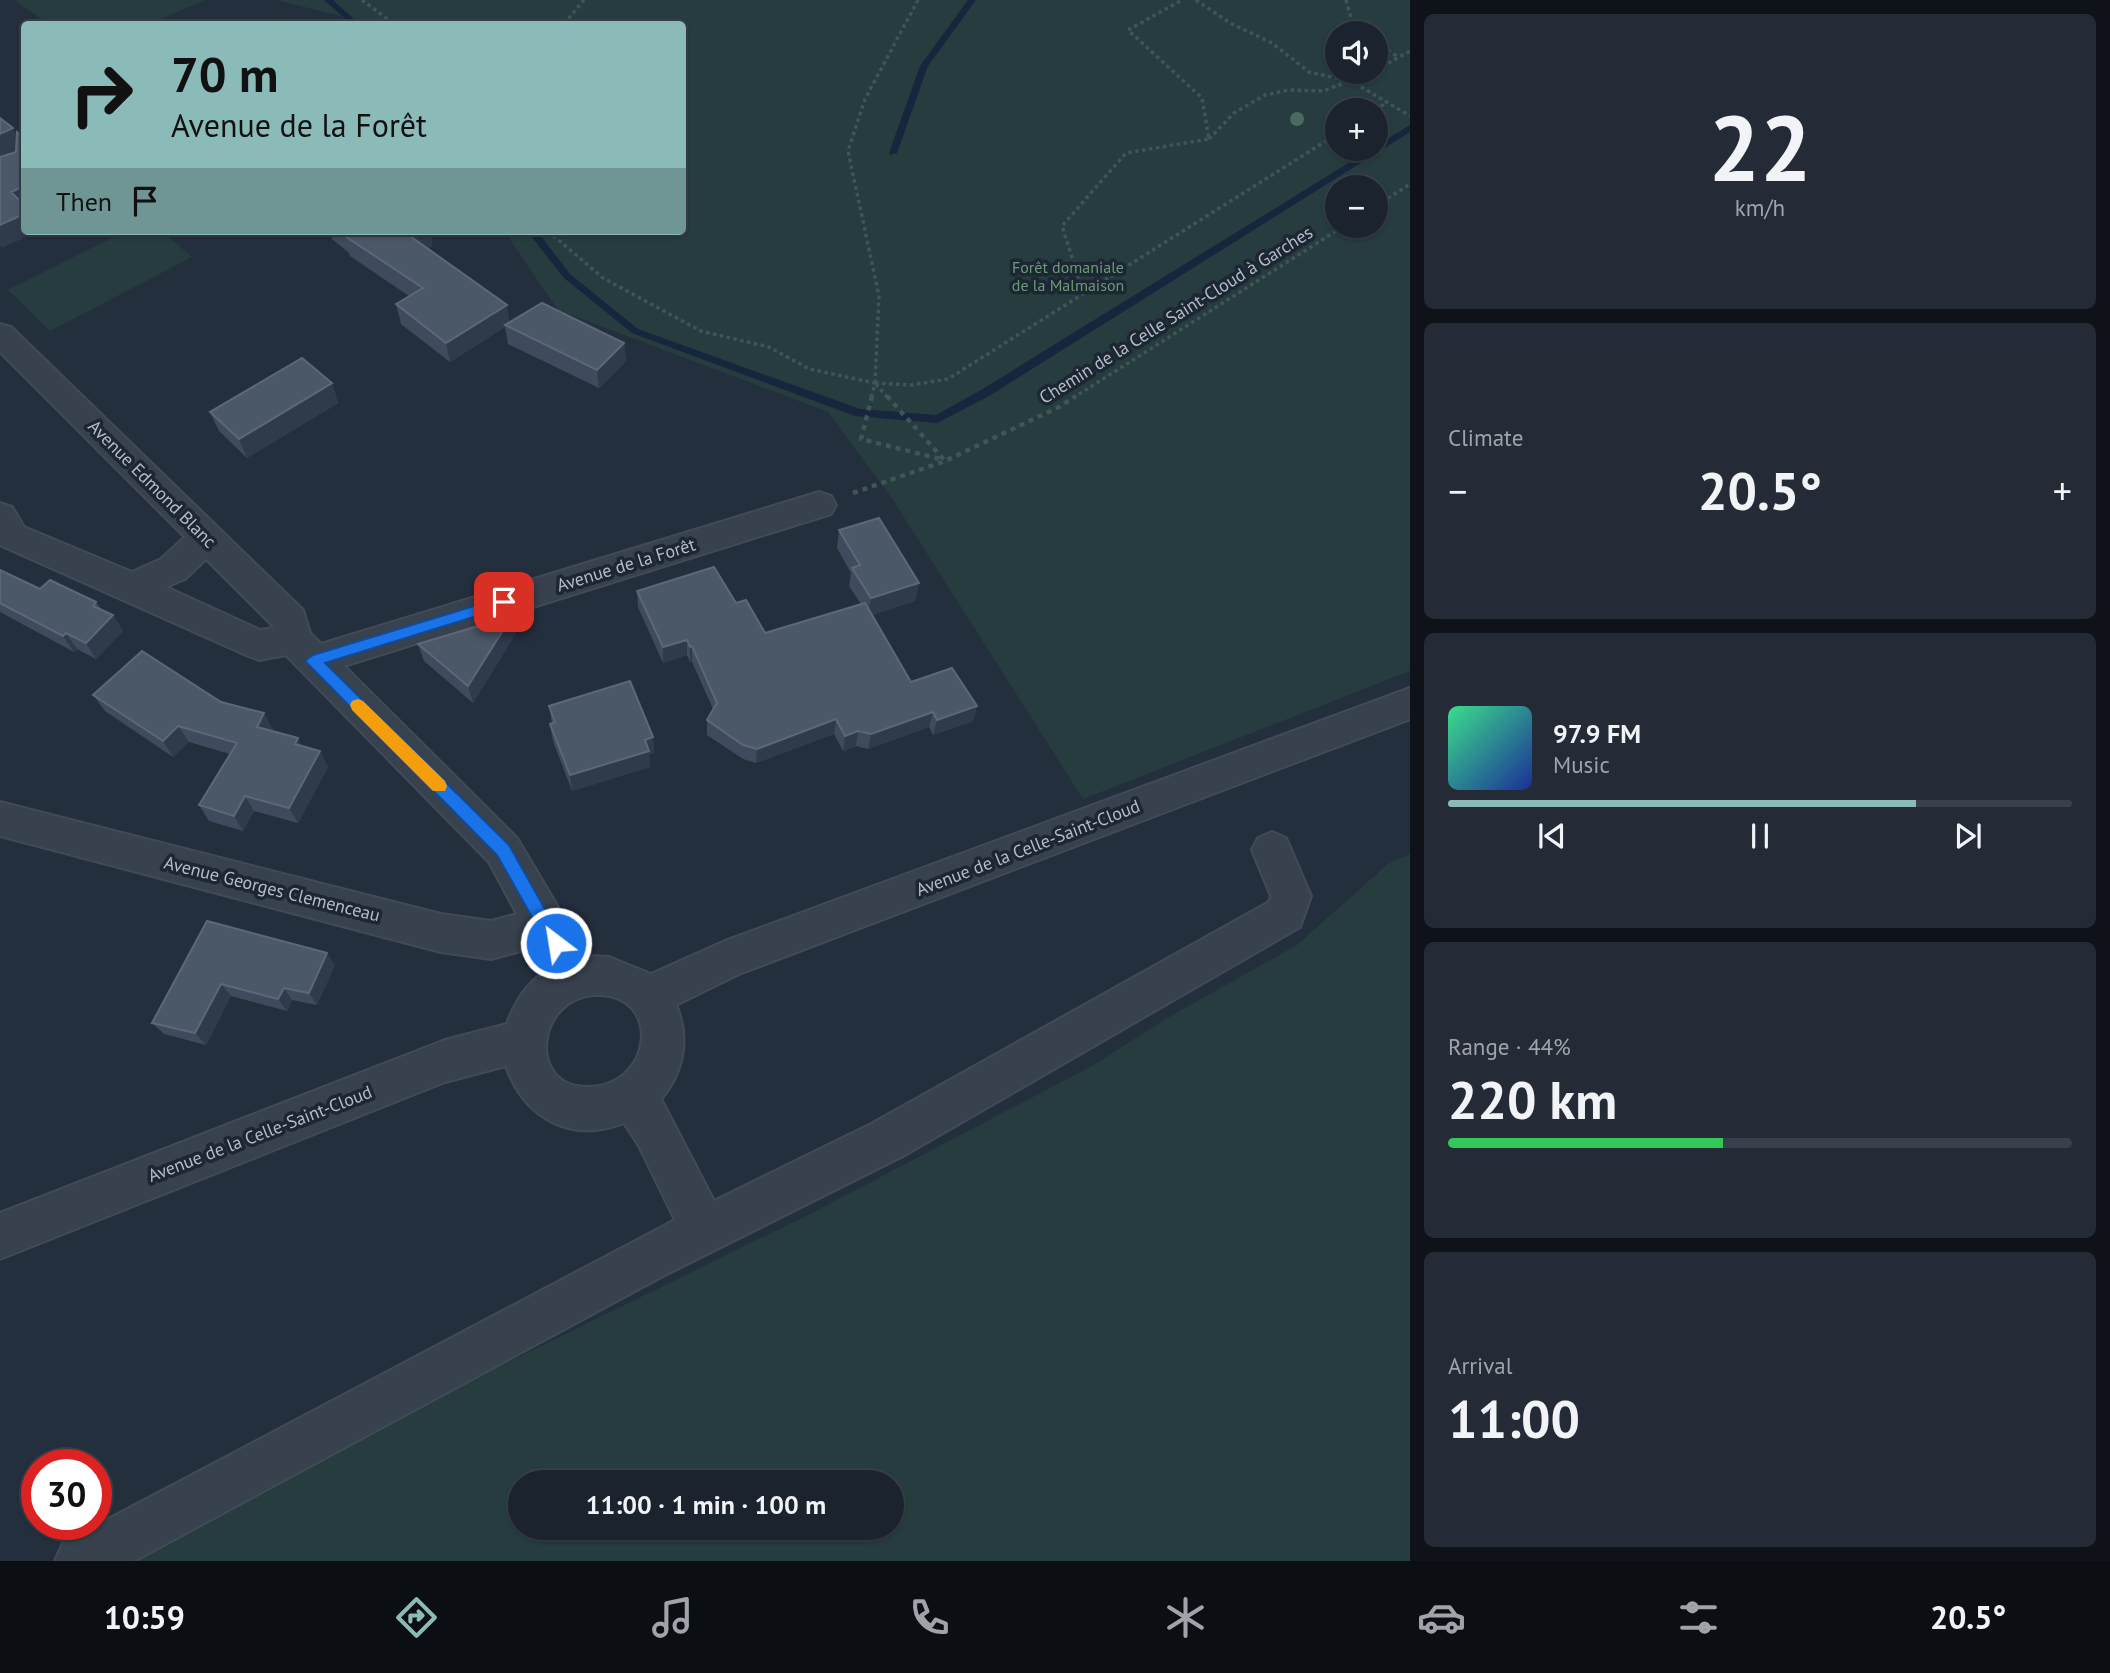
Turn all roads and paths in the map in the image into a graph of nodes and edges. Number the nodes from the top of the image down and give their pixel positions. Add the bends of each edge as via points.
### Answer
1 (362, 0) edge
2 (584, 0) edge
3 (918, 0) edge
4 (1182, 0) edge
5 (1196, 0) edge
6 (1346, 0) edge
7 (390, 21) edge
8 (566, 21) edge
9 (1352, 21) edge
10 (1388, 50) edge
11 (1410, 51) edge
12 (1399, 57) junction
13 (1388, 63) edge
14 (1325, 76) edge
15 (1346, 84) edge
16 (1356, 84) edge
17 (1378, 98) edge
18 (1388, 104) edge
19 (1410, 116) edge
20 (1209, 139) junction
21 (1325, 141) edge
22 (1410, 184) edge
23 (1388, 198) edge
24 (553, 235) edge
25 (1325, 238) edge
26 (1086, 290) junction
27 (0, 334) edge
28 (875, 383) junction
29 (945, 461) junction
30 (819, 505) joint
31 (0, 516) edge
32 (206, 538) junction
33 (123, 584) junction
34 (303, 650) junction
35 (1410, 704) edge
36 (0, 819) edge
37 (1272, 850) dead end
38 (545, 926) junction
39 (578, 977) junction
40 (648, 997) junction
41 (522, 1041) junction
42 (633, 1097) junction
43 (704, 1229) junction
44 (0, 1236) edge
45 (81, 1561) edge

1 - 7 path
2 - 8 path
3 - 28 path via 864,99 848,151 879,296
4 - 20 path via 1128,30 1202,97
5 - 14 path via 1272,43 1309,72
6 - 9 path
10 - 12 path
11 - 12 path
12 - 13 path
15 - 20 path via 1314,93 1290,90 1263,95 1228,114
16 - 17 path
18 - 19 path
20 - 26 path via 1126,153 1062,226
21 - 26 path
22 - 23 path
24 - 28 path via 603,278 701,331 769,347 809,369
25 - 29 path, Chemin de la Celle Saint-Cloud à Garches via 1059,407
26 - 28 path via 947,379 911,385
27 - 32 street, Avenue Edmond Blanc
28 - 29 path
28 - 29 path via 861,439
29 - 30 path, Chemin de la Celle Saint-Cloud à Garches
30 - 34 street, Avenue de la Forêt
31 - 33 street, Avenue de la Forêt via 12,537
32 - 33 street via 173,569
32 - 34 street, Avenue Edmond Blanc via 290,620
33 - 34 street, Avenue de la Forêt via 258,645
34 - 38 street, Avenue Edmond Blanc via 503,850
35 - 40 street, Avenue de la Celle-Saint-Cloud via 725,960
36 - 38 street, Avenue Georges Clemenceau via 441,933 491,940
37 - 43 street via 1292,896 1286,914 887,1140
38 - 39 street, Avenue Edmond Blanc
39 - 40 street via 603,975 628,982
39 - 41 street via 550,990 531,1013
40 - 42 street via 662,1020 664,1048 654,1075
41 - 42 street via 527,1070 545,1094 563,1104 604,1109
41 - 44 street, Avenue de la Celle-Saint-Cloud via 445,1061
42 - 43 street via 655,1130
43 - 45 street

